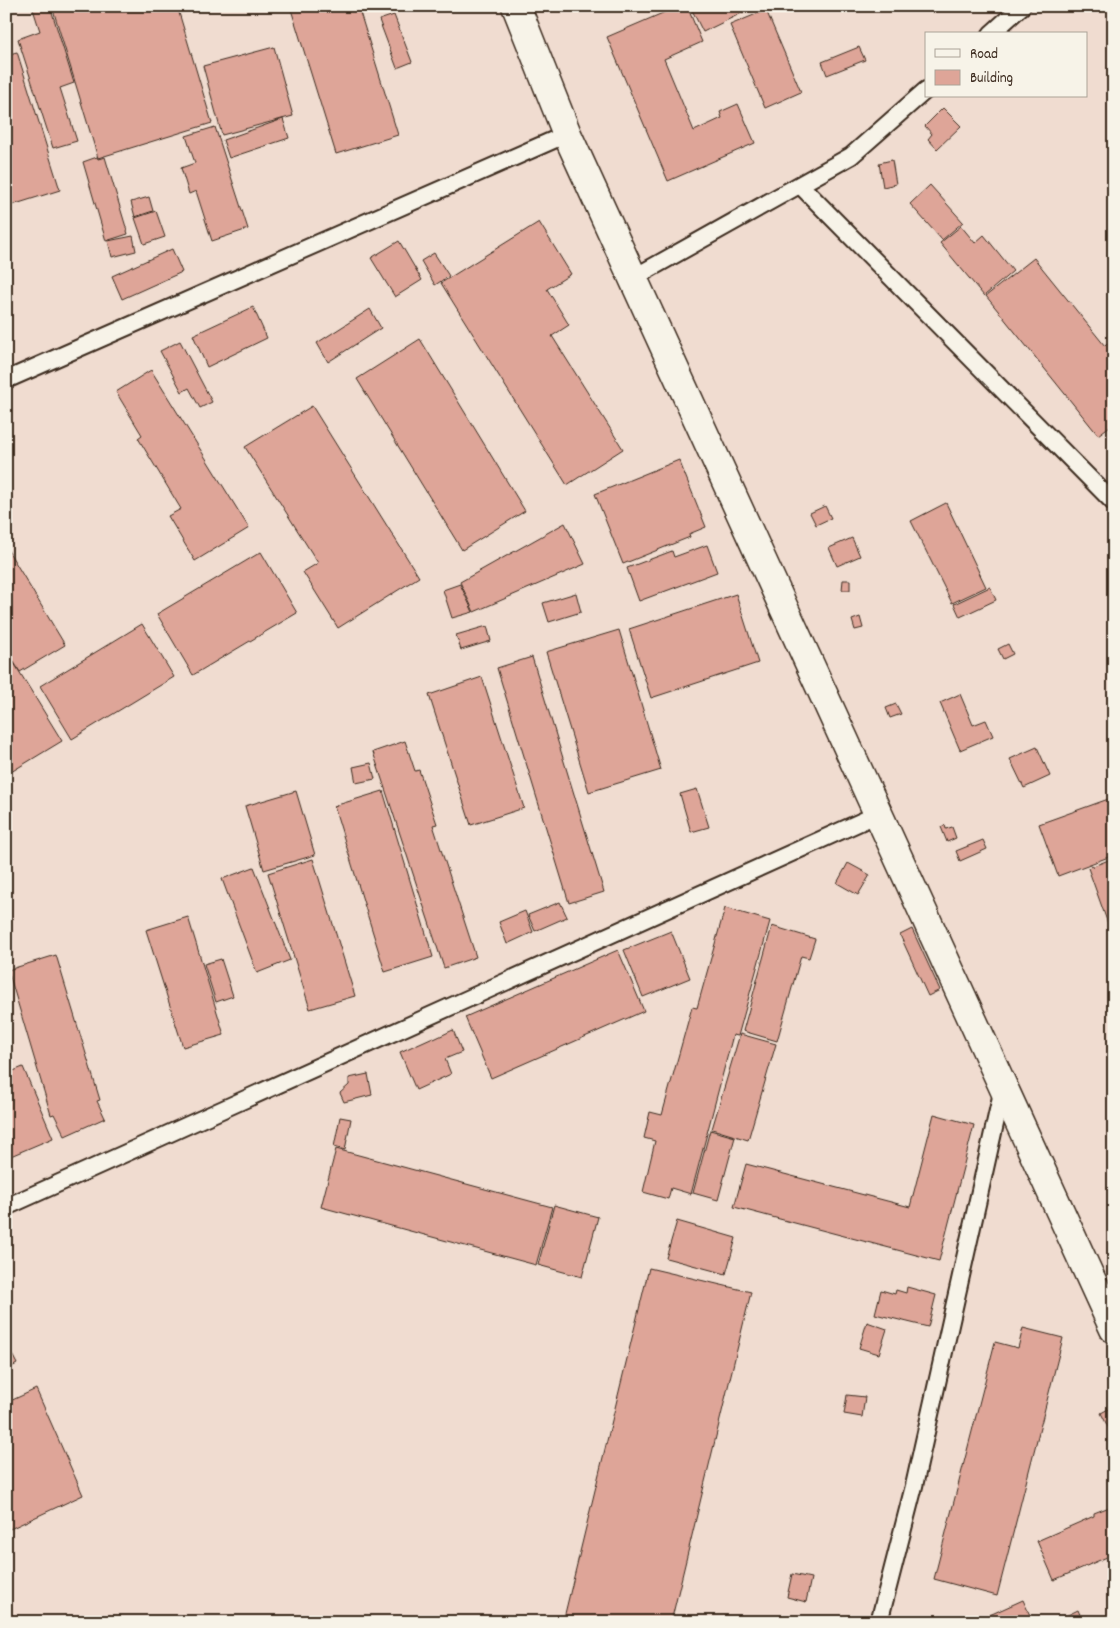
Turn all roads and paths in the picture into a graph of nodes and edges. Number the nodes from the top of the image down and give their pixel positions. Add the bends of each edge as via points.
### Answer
1 (516, 6) edge
2 (1022, 6) edge
3 (993, 32) edge
4 (925, 91) edge
5 (567, 134) junction
6 (800, 185) junction
7 (633, 278) junction
8 (6, 380) edge
9 (1114, 503) edge
10 (878, 814) junction
11 (1003, 1088) junction
12 (6, 1207) edge
13 (1114, 1329) edge
14 (879, 1622) edge

1 - 5 street
2 - 3 lane
4 - 6 lane via 851,156
5 - 7 street
5 - 8 lane
6 - 7 lane
6 - 9 lane
7 - 10 street
10 - 11 street
10 - 12 lane
11 - 13 street
11 - 14 lane via 914,1486

